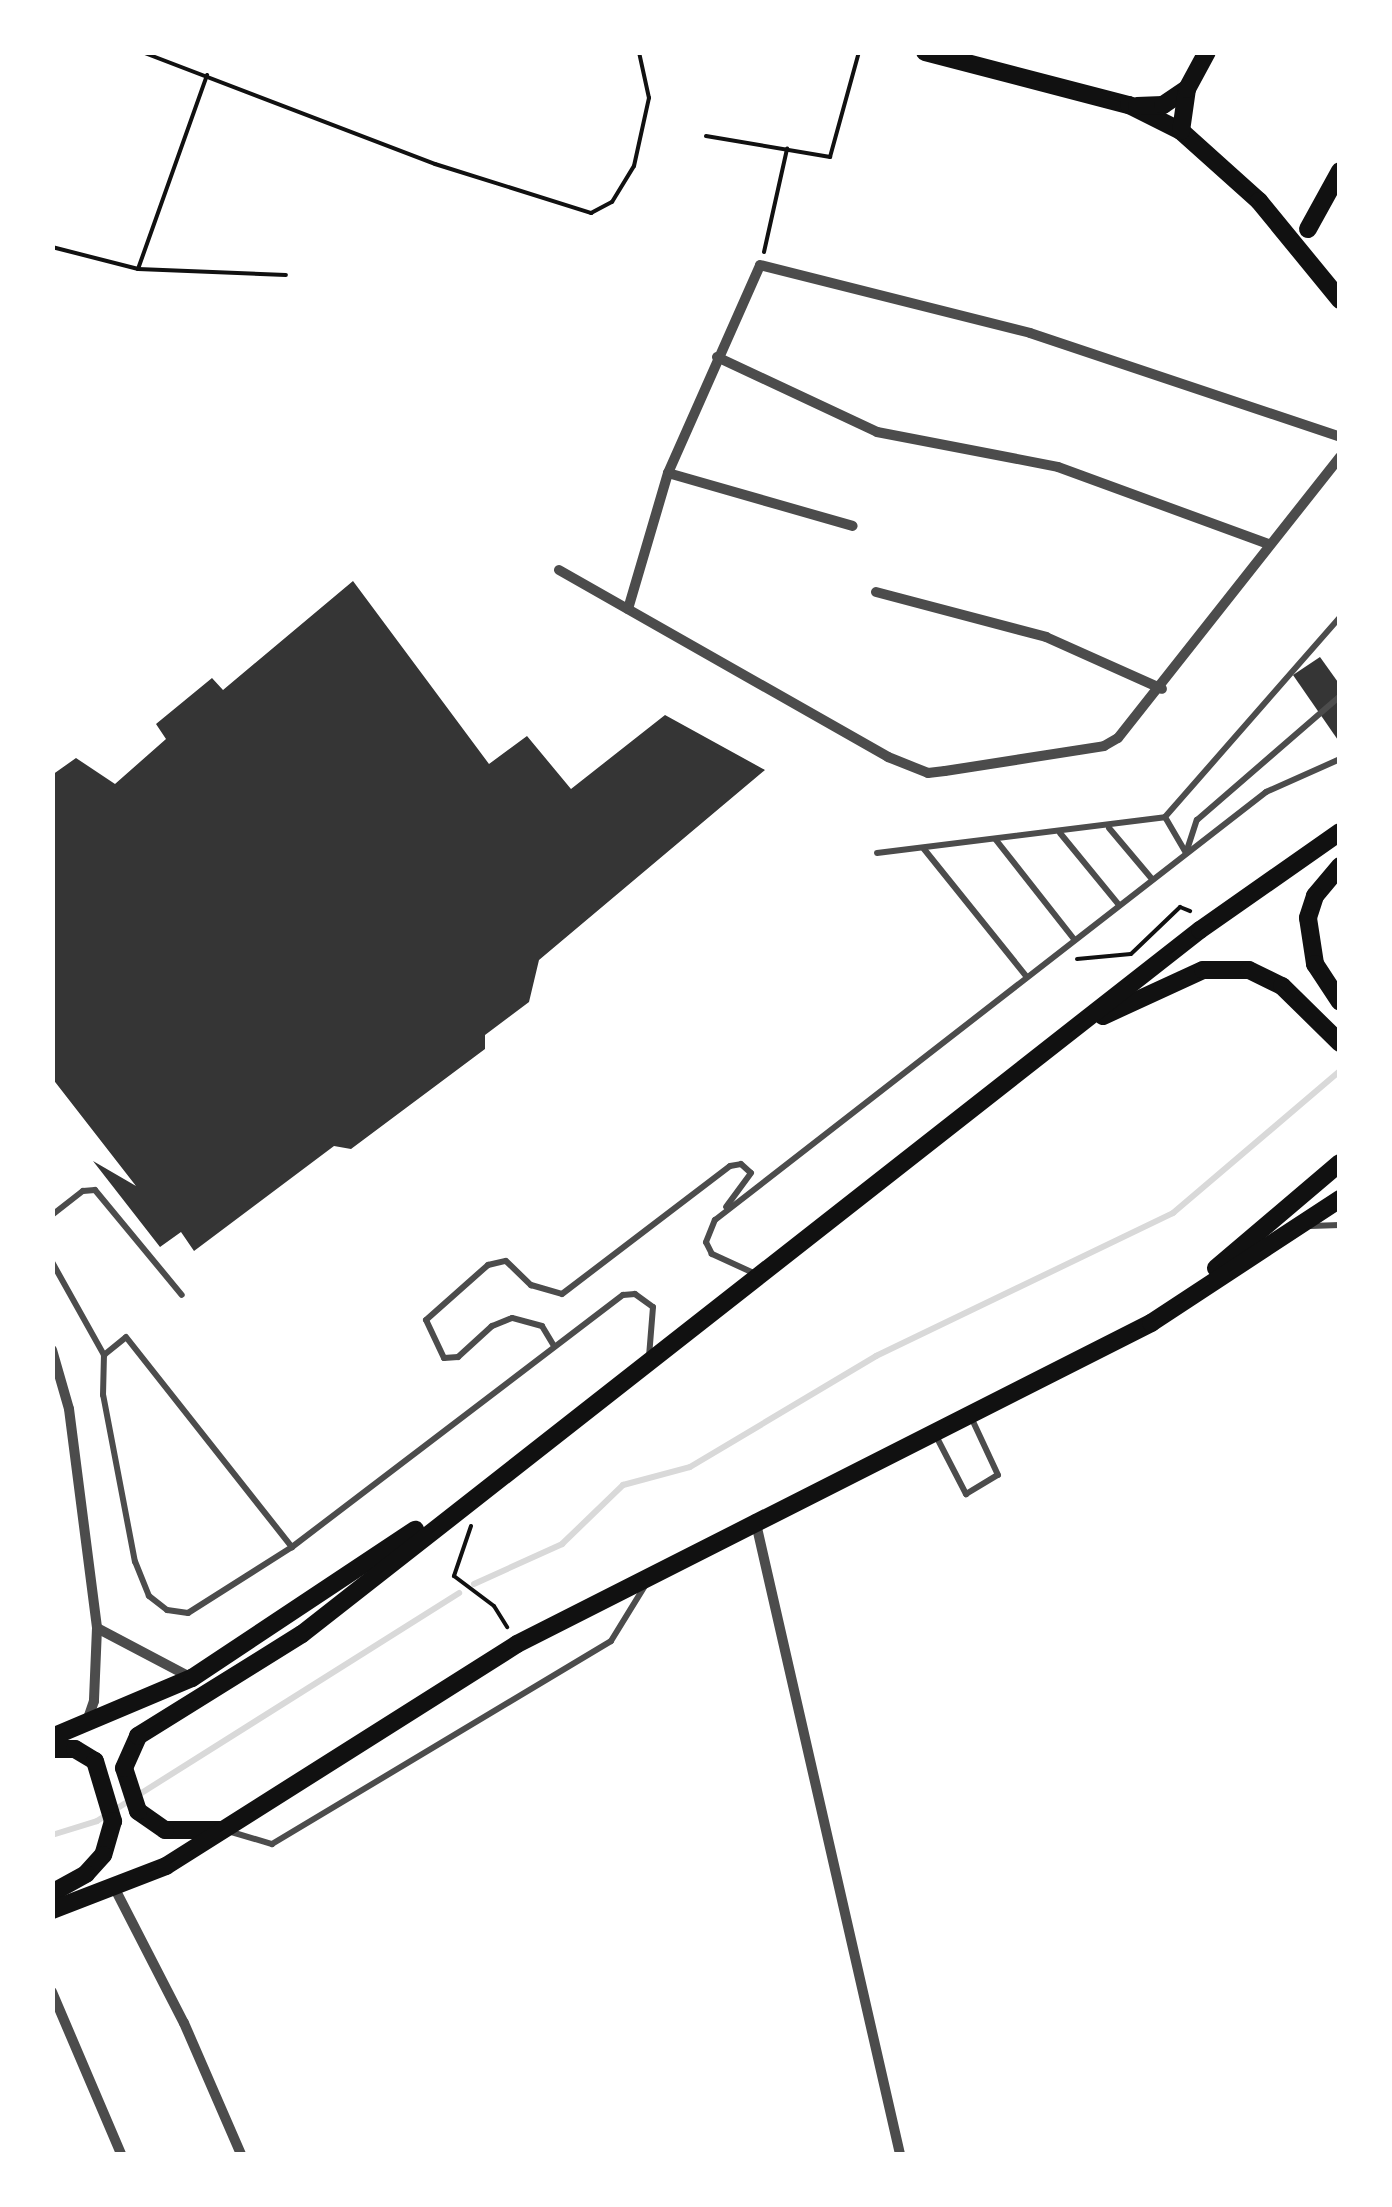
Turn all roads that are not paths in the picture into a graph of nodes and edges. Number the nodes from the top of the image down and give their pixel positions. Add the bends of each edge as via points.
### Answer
1 (925, 52) edge
2 (1207, 52) edge
3 (1186, 89) junction
4 (1129, 105) junction
5 (1181, 130) junction
6 (1340, 171) edge
7 (1280, 224) junction
8 (1308, 229) junction
9 (1317, 269) junction
10 (1340, 300) edge
11 (716, 357) junction
12 (1340, 436) edge
13 (1340, 457) edge
14 (668, 473) junction
15 (853, 526) dead end
16 (1268, 544) junction
17 (558, 570) dead end
18 (876, 592) dead end
19 (628, 610) junction
20 (1340, 616) edge
21 (1162, 689) junction
22 (1340, 696) edge
23 (1340, 759) edge
24 (1165, 818) junction
25 (1108, 827) junction
26 (1060, 832) junction
27 (1340, 832) edge
28 (995, 839) junction
29 (923, 848) junction
30 (876, 853) dead end
31 (1186, 853) junction
32 (1340, 866) edge
33 (1152, 879) junction
34 (1119, 905) junction
35 (1074, 939) junction
36 (1026, 976) junction
37 (1340, 1002) edge
38 (1340, 1043) edge
39 (1035, 1059) junction
40 (1340, 1162) edge
41 (1340, 1199) edge
42 (52, 1215) edge
43 (715, 1220) junction
44 (1340, 1225) edge
45 (1298, 1226) junction
46 (52, 1262) edge
47 (759, 1275) junction
48 (182, 1295) dead end
49 (1151, 1323) junction
50 (554, 1346) junction
51 (52, 1350) edge
52 (104, 1356) junction
53 (648, 1358) junction
54 (970, 1416) junction
55 (935, 1434) junction
56 (471, 1496) junction
57 (755, 1518) junction
58 (292, 1547) junction
59 (654, 1573) junction
60 (97, 1628) junction
61 (192, 1678) junction
62 (86, 1725) junction
63 (52, 1737) edge
64 (52, 1749) edge
65 (222, 1830) junction
66 (116, 1889) junction
67 (52, 1893) edge
68 (52, 1910) edge
69 (52, 1992) edge
70 (121, 2154) edge
71 (241, 2154) edge
72 (900, 2154) edge

1 - 4 main road
2 - 3 main road
3 - 4 main road via 1163,105
3 - 5 main road
4 - 5 main road
5 - 7 main road
6 - 8 main road
7 - 8 main road
7 - 9 main road
8 - 9 main road
9 - 10 main road
11 - 12 street via 760,265 1030,333
11 - 14 street
11 - 16 street via 877,432 1058,467
13 - 16 street
14 - 15 street
14 - 19 street
16 - 21 street
17 - 19 street
18 - 21 street via 1046,638
19 - 21 street via 888,757 928,772 1104,746
20 - 24 lane
22 - 31 lane via 1197,820
23 - 31 lane via 1266,792
24 - 25 lane
24 - 31 lane
25 - 26 lane
25 - 33 lane
26 - 28 lane
26 - 34 lane
27 - 39 main road
28 - 29 lane
28 - 35 lane
29 - 30 lane
29 - 36 lane
31 - 33 lane
32 - 37 main road via 1315,896 1308,918 1315,964
33 - 34 lane
34 - 35 lane
35 - 36 lane
36 - 43 lane
38 - 39 main road via 1268,977 1219,967 1133,1000
39 - 47 main road
40 - 49 main road
41 - 45 main road
42 - 48 lane via 83,1191 95,1190
43 - 47 lane via 706,1242 712,1254
43 - 50 lane via 751,1173 742,1164 730,1166 562,1294 531,1286 506,1262 488,1265 426,1320 444,1358 458,1357 512,1318 542,1326
44 - 45 lane
45 - 49 main road
46 - 52 lane
47 - 53 main road
49 - 54 main road
50 - 53 lane via 613,1300 636,1294 654,1307
50 - 58 lane
51 - 60 street via 69,1410
52 - 58 lane via 126,1337
52 - 58 lane via 134,1562 149,1596 166,1610 188,1613
53 - 56 main road
54 - 55 main road
54 - 55 lane via 996,1480 964,1493
55 - 57 main road
56 - 61 main road
56 - 65 main road via 302,1634 138,1736 124,1768 138,1811 165,1830
57 - 59 main road
57 - 72 street
59 - 65 main road via 518,1644
59 - 65 lane via 611,1641 272,1844
60 - 61 street
60 - 62 street via 94,1701
61 - 62 main road
62 - 63 main road
64 - 67 main road via 75,1749 95,1761 113,1821 103,1856
65 - 66 main road
66 - 68 main road
66 - 71 street
69 - 70 street

